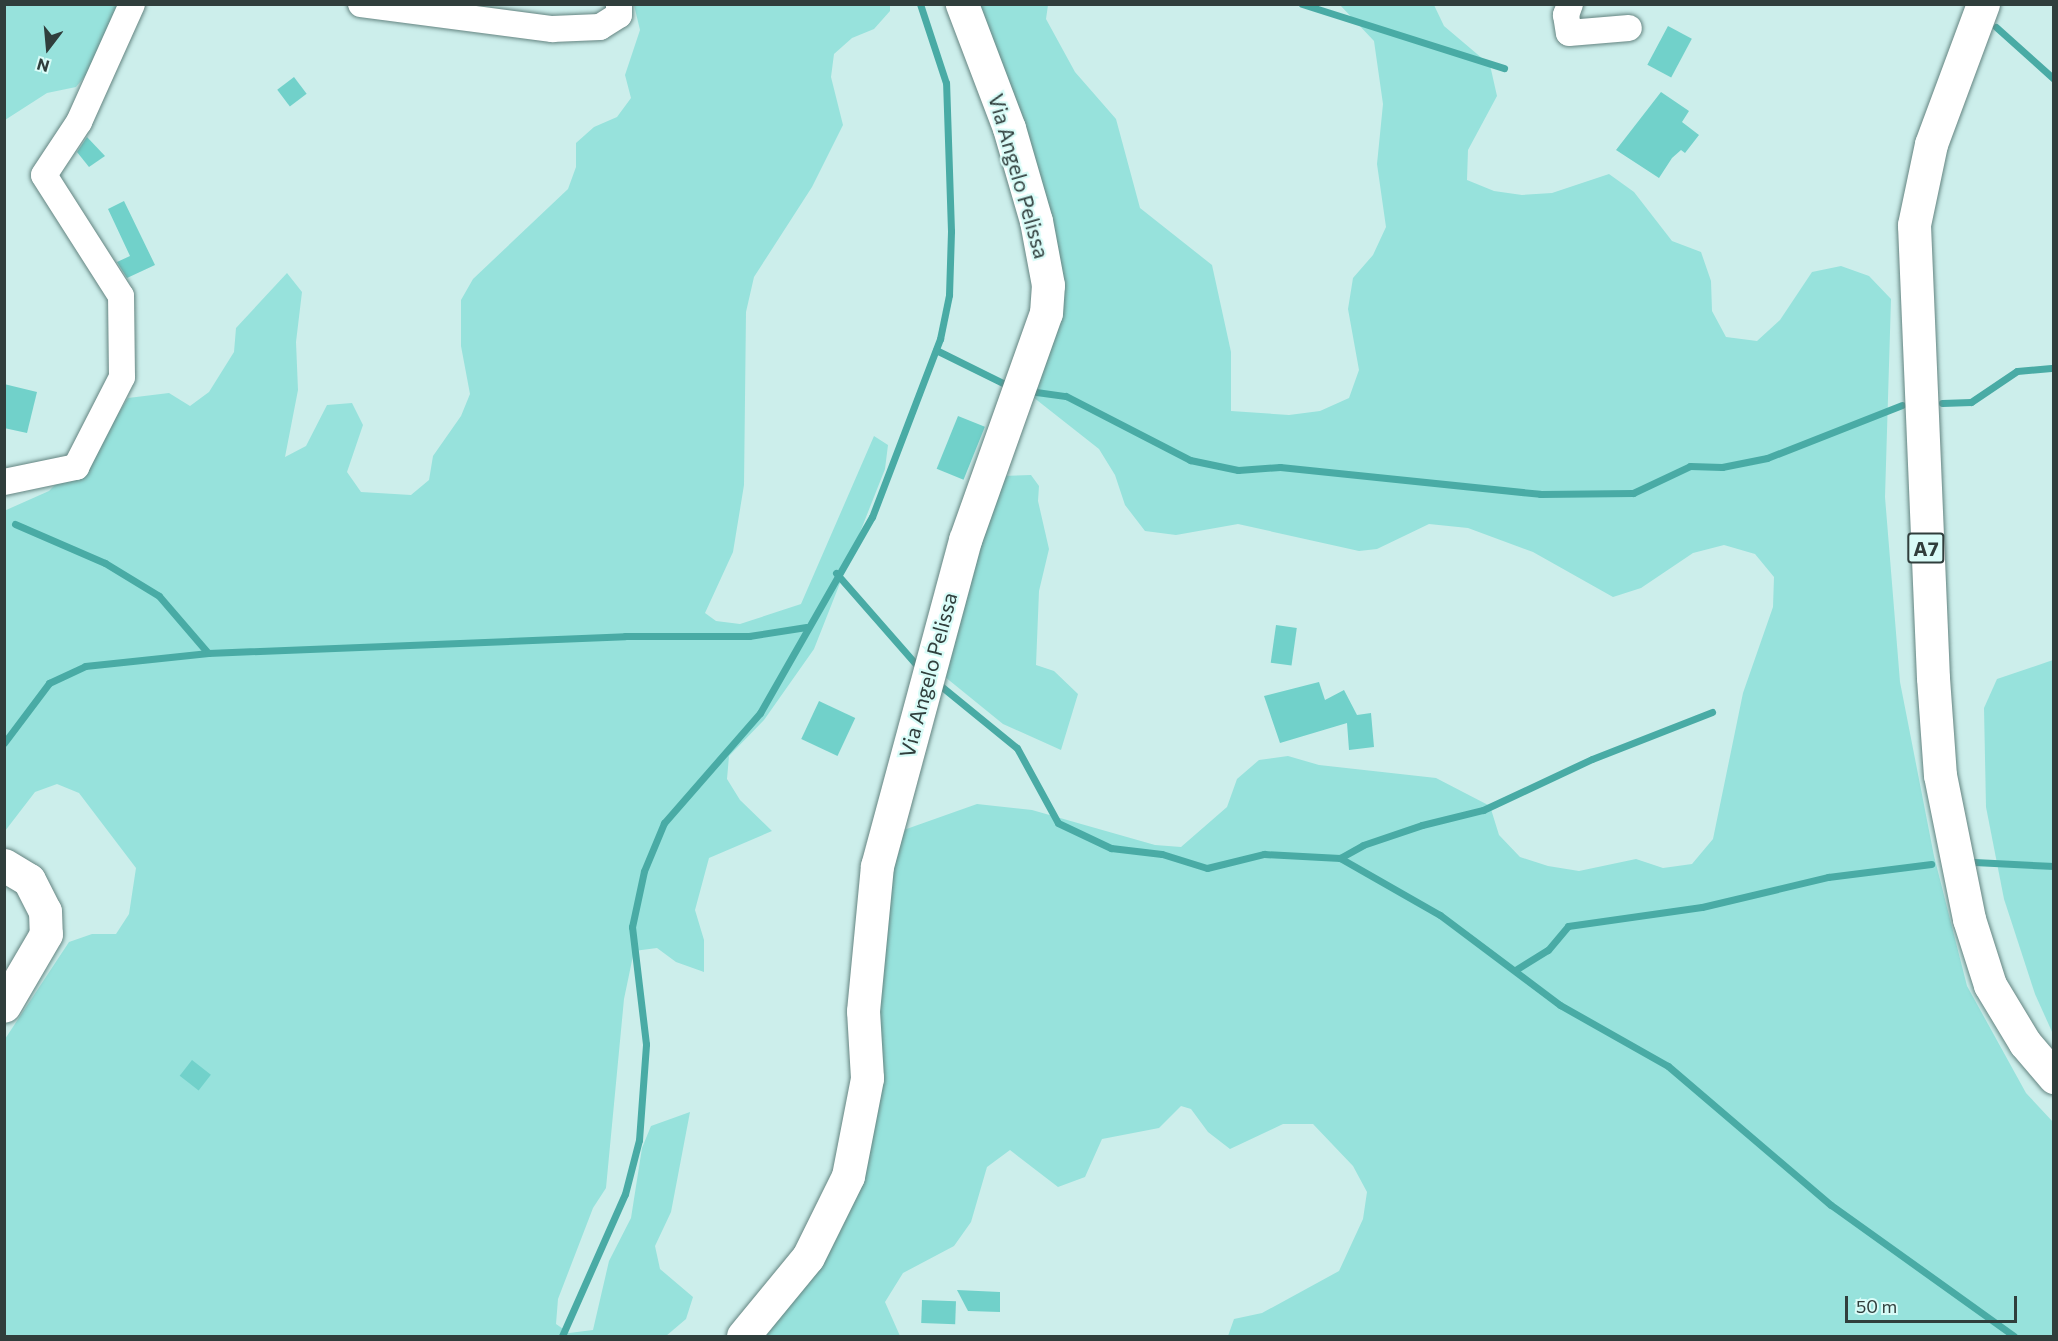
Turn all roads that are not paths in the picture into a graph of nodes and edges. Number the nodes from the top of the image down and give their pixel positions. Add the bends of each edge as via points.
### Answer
1 (132, 4) edge
2 (361, 4) edge
3 (619, 4) edge
4 (962, 4) edge
5 (1570, 4) edge
6 (1983, 4) edge
7 (1629, 28) dead end
8 (4, 482) edge
9 (4, 865) edge
10 (4, 1006) edge
11 (2054, 1077) edge
12 (743, 1336) edge

1 - 8 street via 79,122 44,175 121,296 122,377 76,467
2 - 3 street via 552,28 600,27 619,15
4 - 12 main road, Via Angelo Pelissa via 1009,128 1036,221 1048,285 1046,313 965,540 877,866 863,1011 867,1078 848,1176 808,1257
5 - 7 street via 1566,15 1569,33
6 - 11 main road, A7 via 1931,144 1914,225 1933,678 1940,775 1969,919 1990,985 2025,1043
9 - 10 main road via 29,880 45,911 46,934

